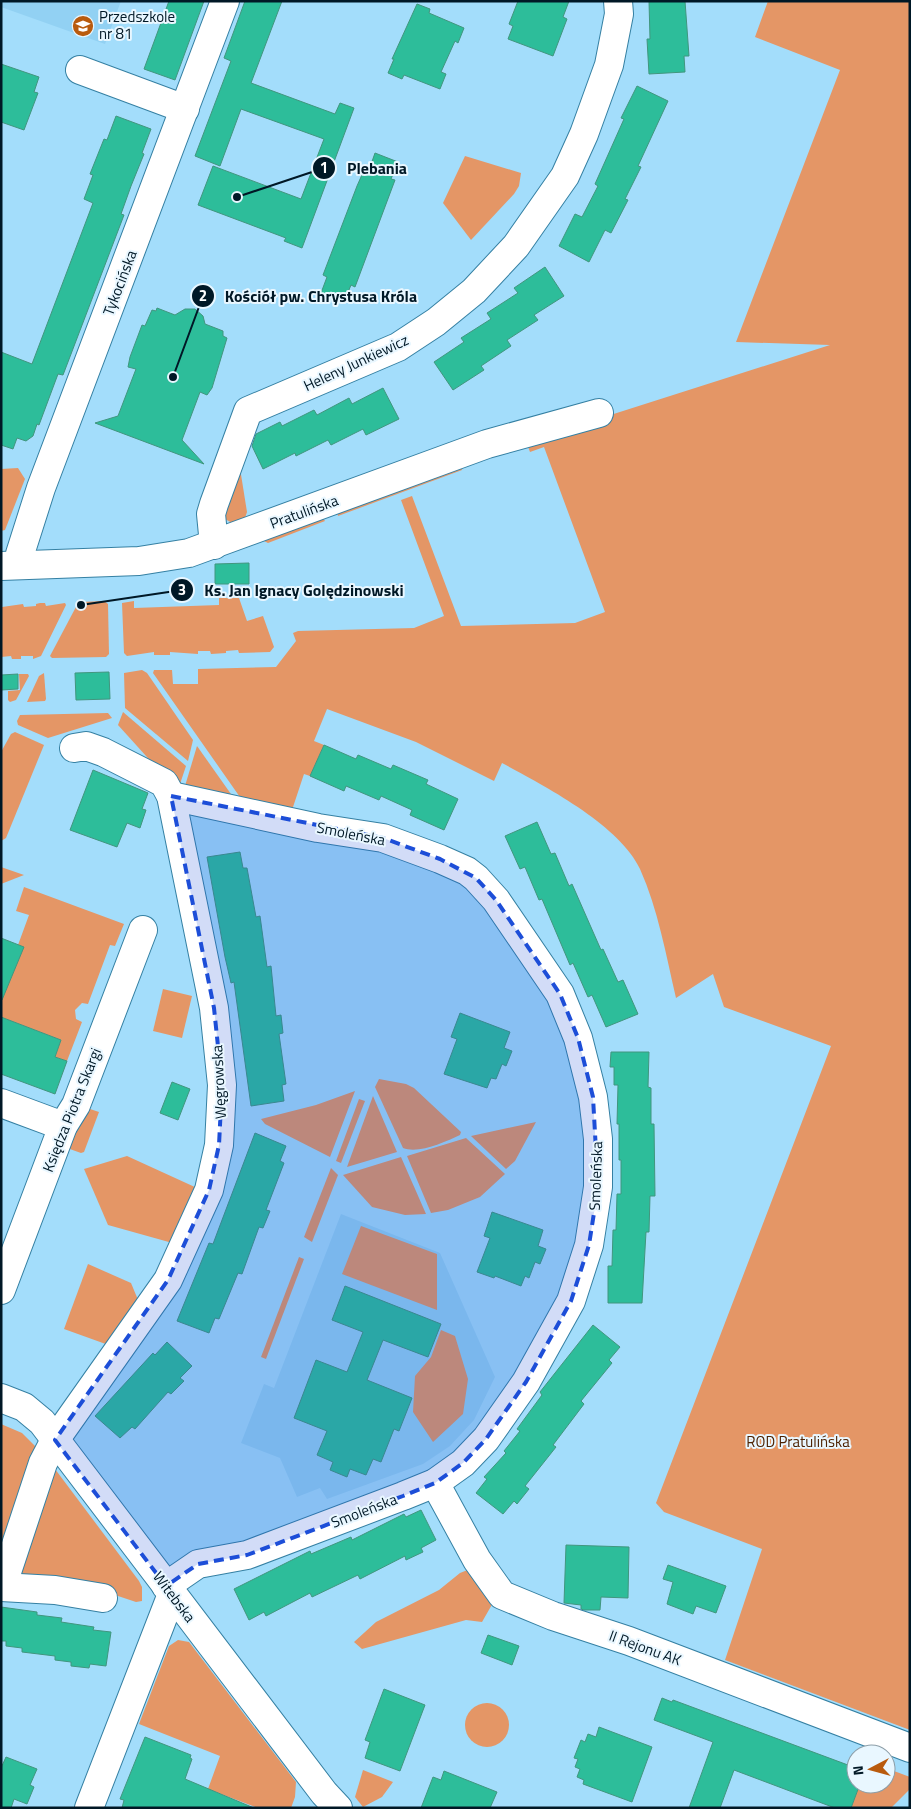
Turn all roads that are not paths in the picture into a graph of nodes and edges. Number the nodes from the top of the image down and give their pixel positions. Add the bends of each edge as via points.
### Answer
1 (225, 1) edge
2 (618, 1) edge
3 (80, 70) dead end
4 (185, 109) junction
5 (598, 413) dead end
6 (214, 545) junction
7 (11, 566) edge
8 (74, 748) dead end
9 (172, 796) junction
10 (143, 930) dead end
11 (1, 1103) edge
12 (63, 1126) junction
13 (1, 1290) edge
14 (1, 1398) edge
15 (55, 1440) junction
16 (435, 1483) junction
17 (1, 1587) edge
18 (169, 1590) junction
19 (103, 1598) dead end
20 (910, 1748) edge
21 (325, 1803) edge
22 (89, 1808) edge

1 - 4 street, Tykocińska
2 - 6 street, Heleny Junkiewicz via 619,14 609,65 584,134 565,176 528,232 474,291 398,347 248,411 214,504
3 - 4 street
4 - 7 street, Tykocińska via 41,488 20,554
5 - 6 street, Pratulińska via 487,444
6 - 7 street, Pratulińska via 189,554 151,560
8 - 9 street via 86,746 102,752 164,783
9 - 15 street, Węgrowska via 214,1008 222,1085 219,1145 209,1190 168,1280
9 - 16 street, Smoleńska via 318,828 383,838 466,871 496,900 531,950 560,994 578,1038 593,1097 598,1139 598,1187 594,1221 571,1301 526,1382 486,1439 463,1464
10 - 12 street, Księdza Piotra Skargi via 76,1105
11 - 12 street
12 - 13 street, Księdza Piotra Skargi
14 - 15 street, Witebska via 31,1412
15 - 17 street, Węgrowska via 43,1463
15 - 18 street, Witebska
16 - 18 street, Smoleńska via 247,1555 198,1564
16 - 20 street, II Rejonu AK via 476,1560 502,1595
17 - 19 street via 55,1590
18 - 21 street, Witebska
18 - 22 street

